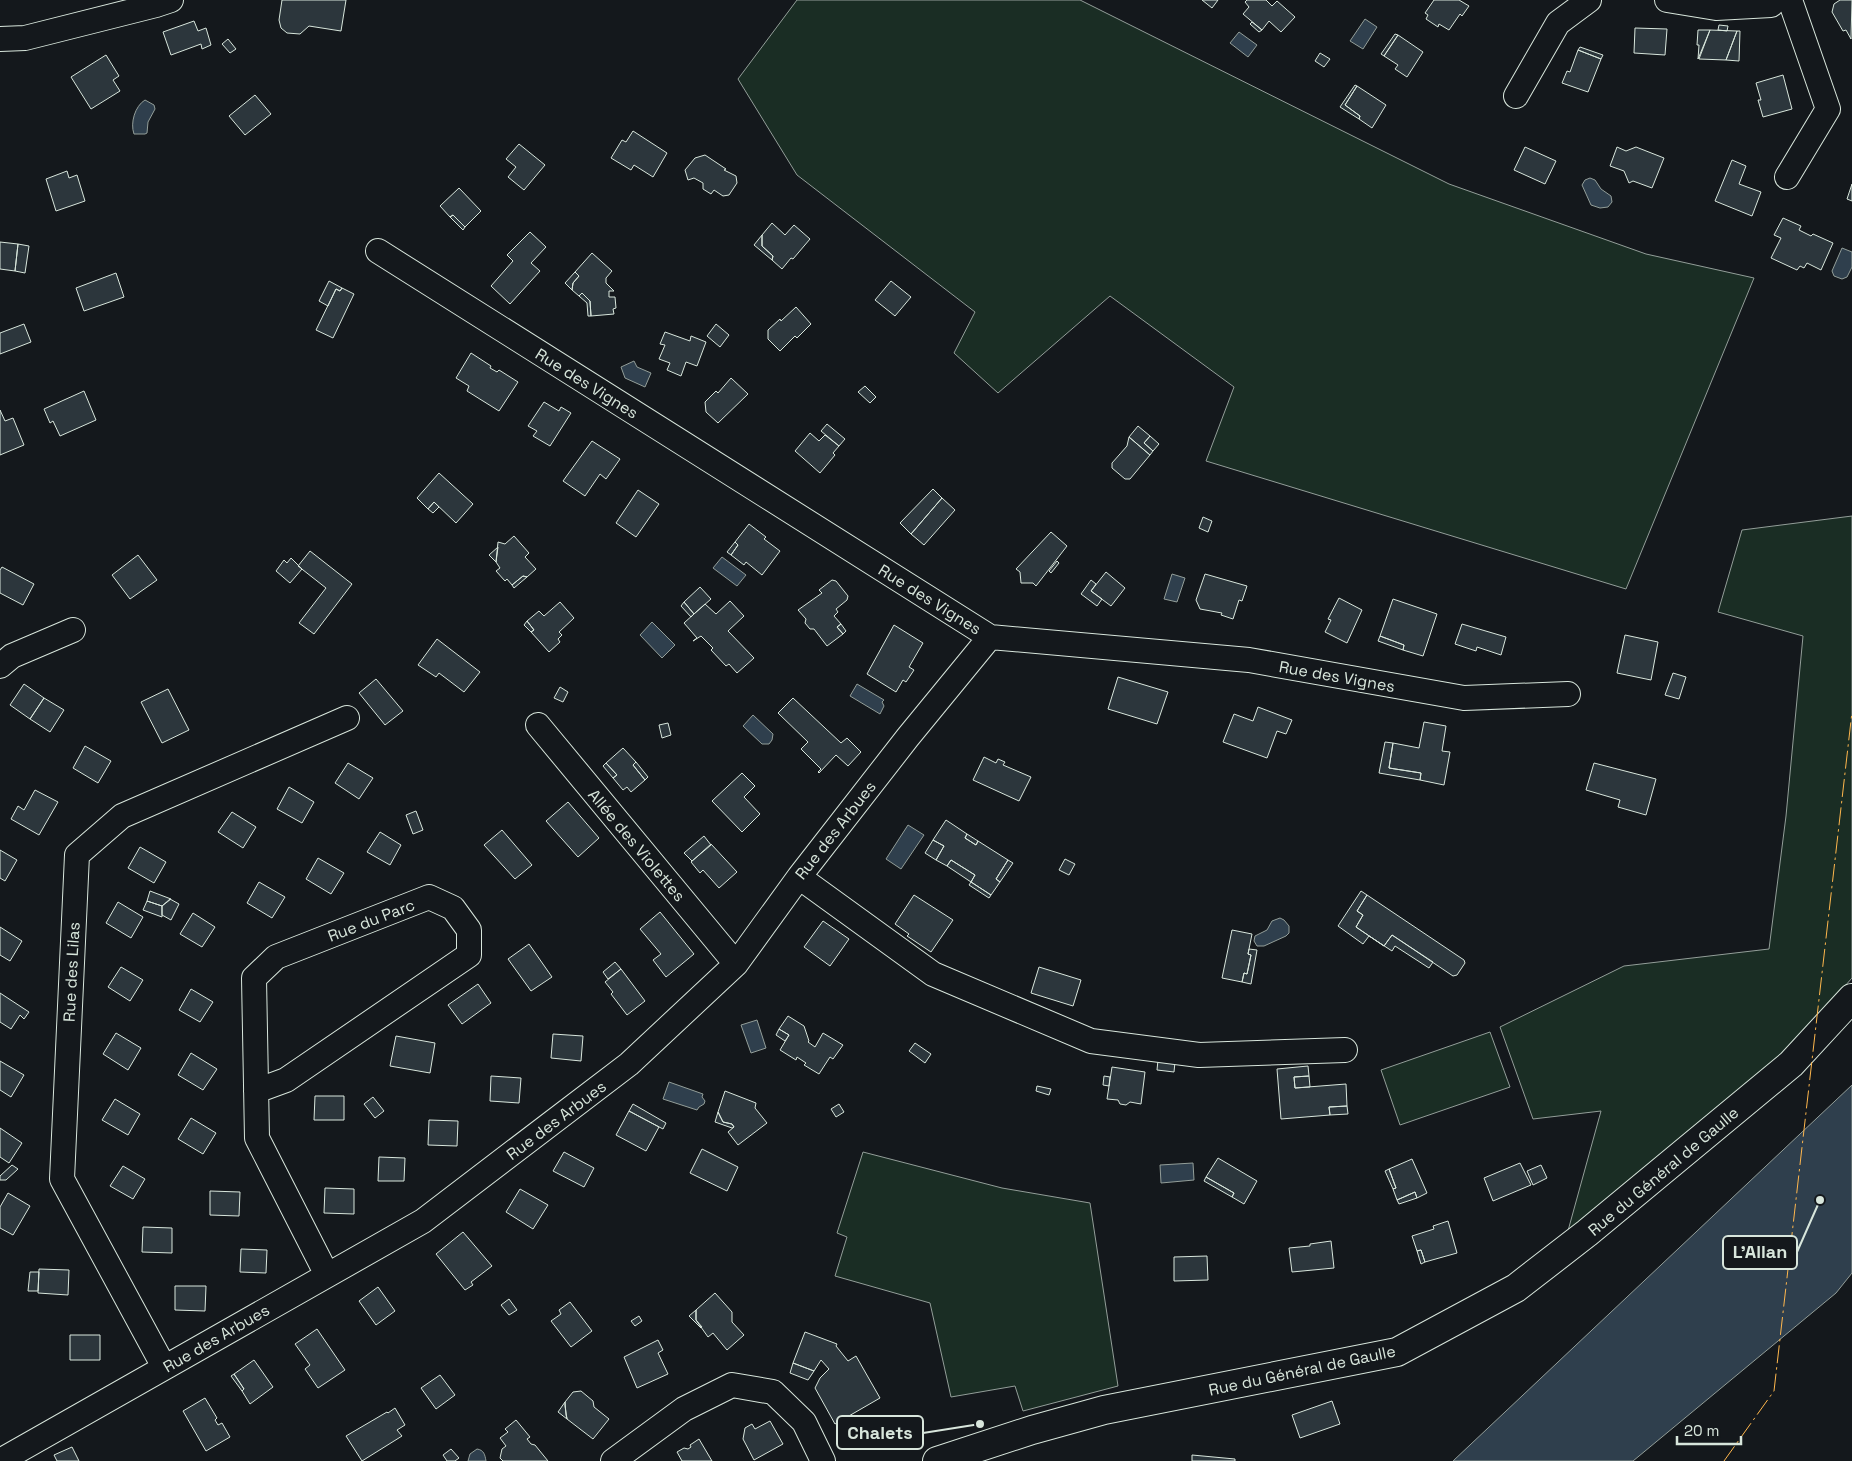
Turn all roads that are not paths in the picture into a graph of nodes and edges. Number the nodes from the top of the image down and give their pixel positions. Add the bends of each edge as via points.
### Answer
1 (171, 0) edge
2 (1589, 0) edge
3 (1667, 0) edge
4 (1776, 0) edge
5 (1790, 0) edge
6 (0, 39) edge
7 (1516, 96) dead end
8 (1787, 177) dead end
9 (378, 250) dead end
10 (73, 630) dead end
11 (990, 637) junction
12 (0, 666) edge
13 (1568, 694) dead end
14 (347, 718) dead end
15 (538, 726) dead end
16 (799, 877) junction
17 (736, 964) junction
18 (1852, 998) edge
19 (1345, 1050) dead end
20 (256, 1090) junction
21 (327, 1275) junction
22 (164, 1367) junction
23 (944, 1460) edge
24 (0, 1461) edge
25 (613, 1461) edge
26 (823, 1461) edge

1 - 6 street via 25,38
2 - 7 street via 1558,23
3 - 4 street via 1716,8 1771,5
5 - 8 street via 1828,109
9 - 11 street, Rue des Vignes
10 - 12 street via 12,656
11 - 13 street, Rue des Vignes via 1249,660 1464,698
11 - 16 street, Rue des Arbues
14 - 22 street, Rue des Lilas via 122,816 77,855 62,1179
15 - 17 street, Allée des Violettes
16 - 17 street, Rue des Arbues
16 - 19 street via 933,974 1091,1041 1199,1055
17 - 21 street, Rue des Arbues via 629,1064 423,1221
18 - 23 main road, Rue du Général de Gaulle via 1791,1064 1587,1233 1516,1288 1397,1352 1104,1410
20 - 20 street, Rue du Parc via 286,1080 469,956 469,930 453,908 429,898 276,957 254,978
20 - 21 street, Rue du Parc via 257,1138
21 - 22 street, Rue des Arbues
22 - 24 street, Rue des Arbues
25 - 26 street via 684,1409 732,1385 773,1392 804,1422

